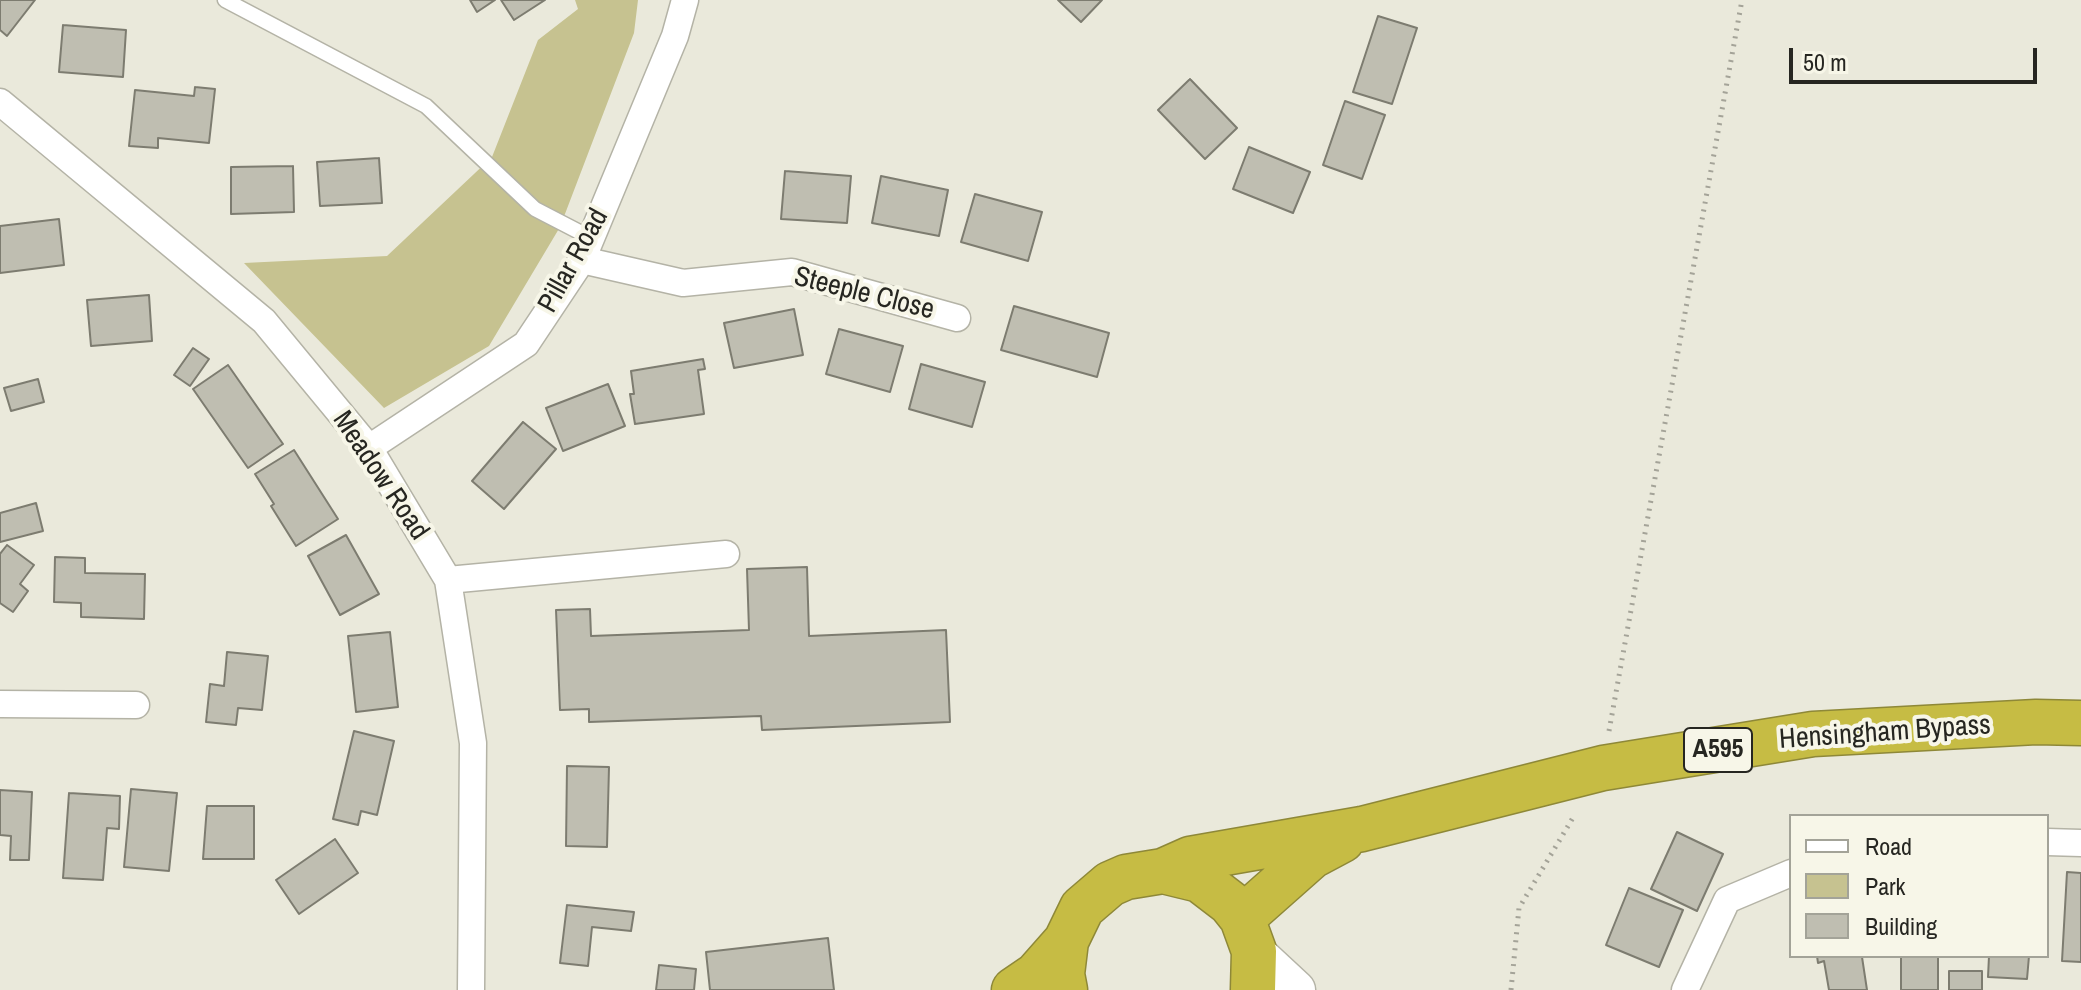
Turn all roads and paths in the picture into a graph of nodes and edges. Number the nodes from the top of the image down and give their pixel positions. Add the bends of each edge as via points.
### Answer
1 (225, 0) edge
2 (685, 0) edge
3 (1742, 0) edge
4 (0, 102) edge
5 (586, 249) junction
6 (957, 318) dead end
7 (369, 448) junction
8 (726, 554) dead end
9 (448, 580) junction
10 (0, 704) edge
11 (136, 705) dead end
12 (2081, 723) edge
13 (1603, 768) junction
14 (1362, 829) junction
15 (2049, 842) edge
16 (2081, 843) edge
17 (1163, 871) junction
18 (1789, 874) edge
19 (1066, 941) junction
20 (1250, 953) edge
21 (471, 990) edge
22 (1014, 990) edge
23 (1065, 990) edge
24 (1296, 990) edge
25 (1511, 990) edge
26 (1685, 990) edge

1 - 5 lane via 426,106 535,209
2 - 5 street, Pillar Road via 675,36
3 - 13 path
4 - 7 street, Meadow Road via 264,321
5 - 6 street, Steeple Close via 683,283 792,272
5 - 7 street, Pillar Road via 526,344
7 - 9 street, Meadow Road
8 - 9 street
9 - 21 street, Meadow Road via 473,743
10 - 11 street
12 - 13 highway, Hensingham Bypass / A595 via 1813,734
13 - 14 highway, Hensingham Bypass / A595
13 - 25 path via 1519,908
14 - 17 highway, Hensingham Bypass / A595 via 1190,859
14 - 20 highway, Hensingham Bypass / A595 via 1312,856
15 - 16 street
17 - 19 highway, A595 via 1110,884 1082,908
17 - 20 highway, A595 via 1200,880 1216,890
18 - 26 street via 1727,900
19 - 22 highway, A595 via 1036,975
19 - 23 highway, A595
20 - 24 main road

